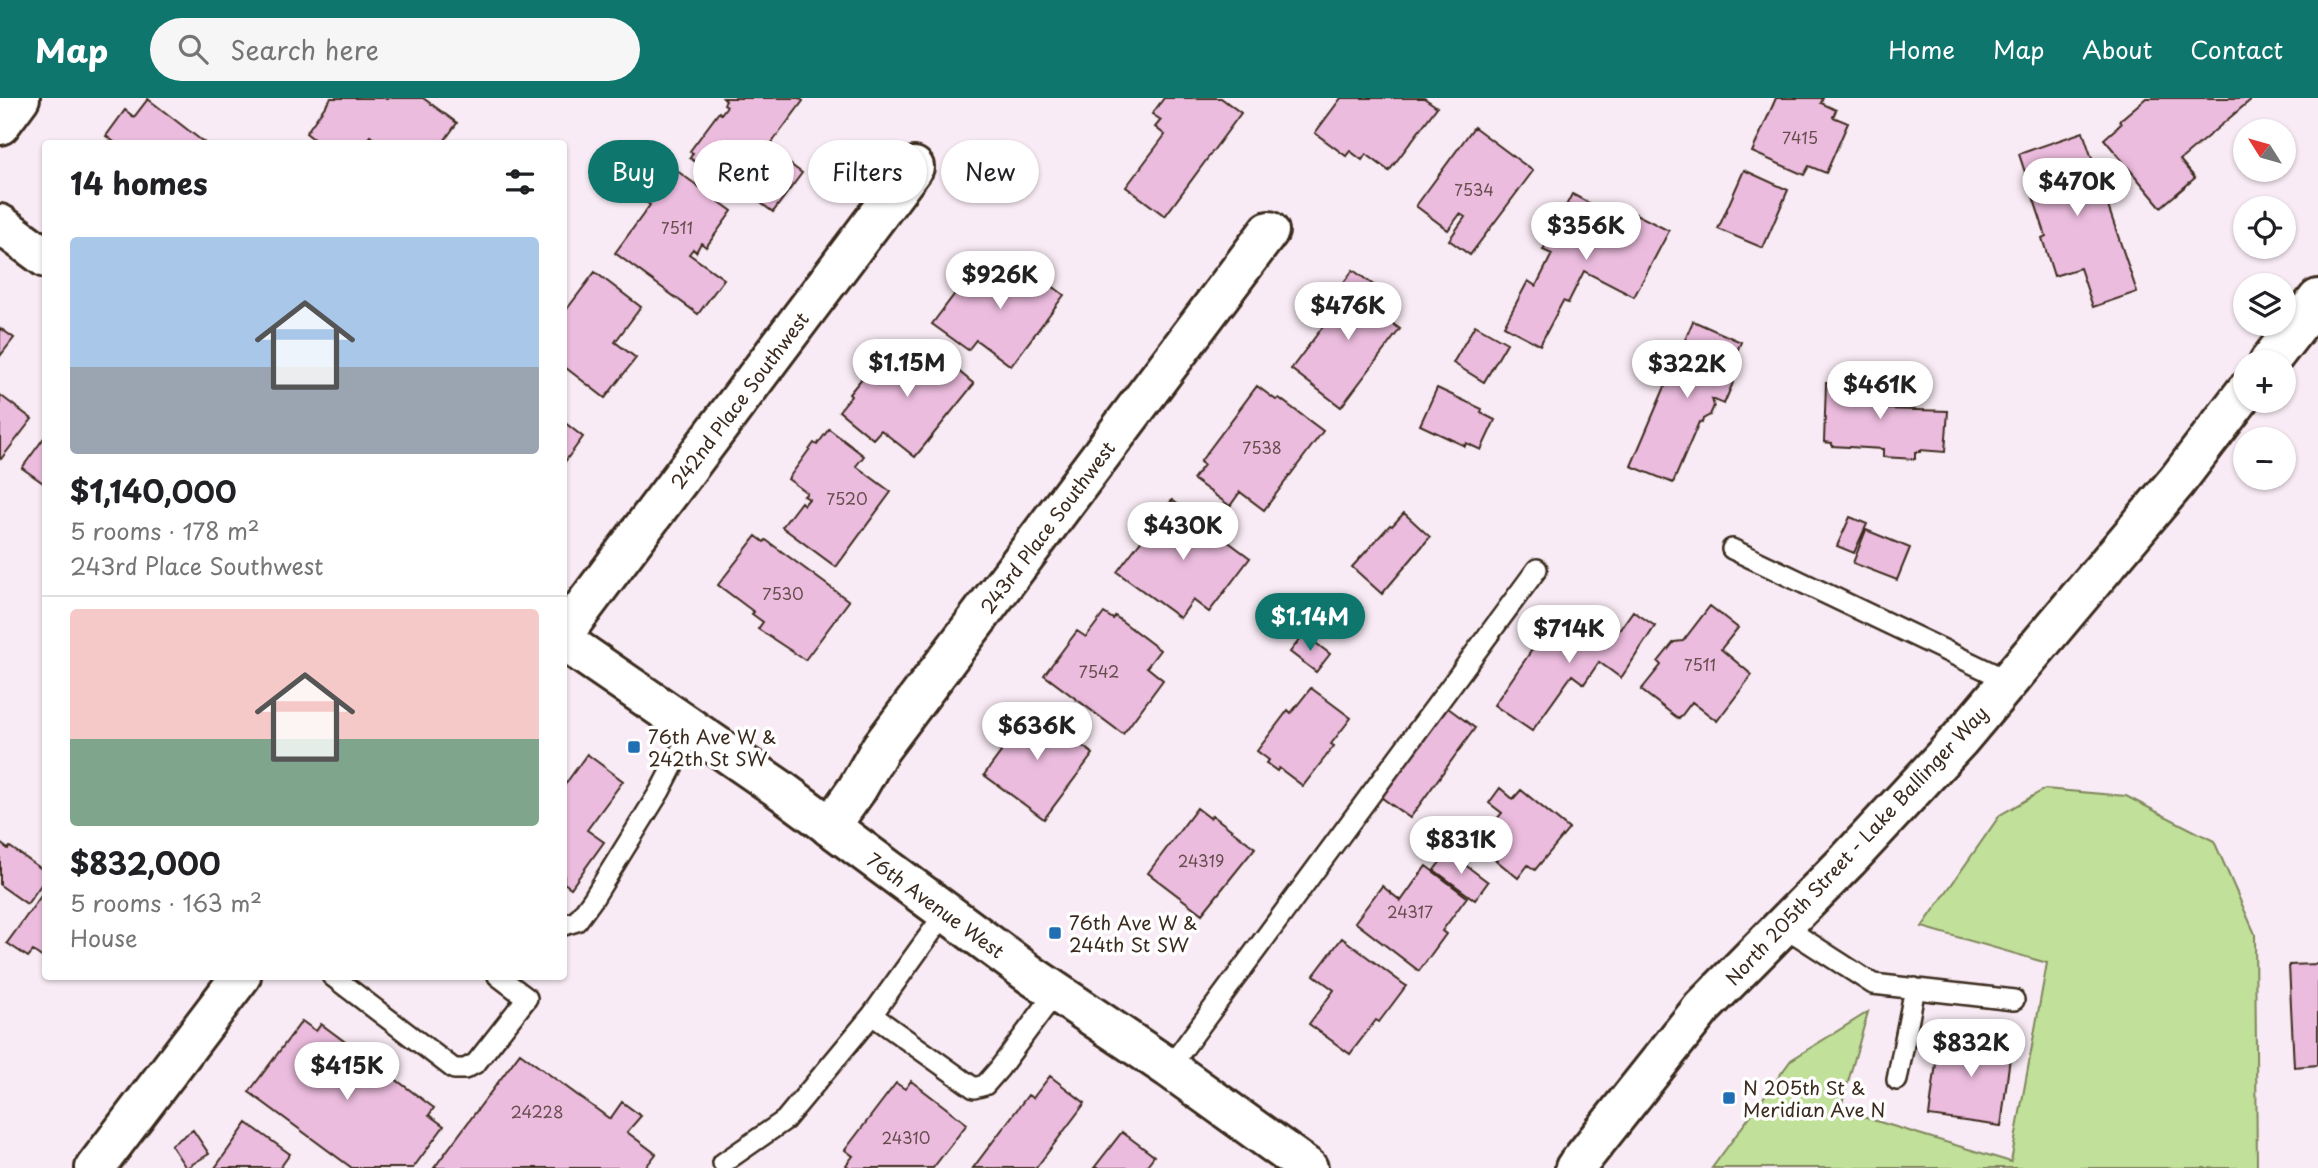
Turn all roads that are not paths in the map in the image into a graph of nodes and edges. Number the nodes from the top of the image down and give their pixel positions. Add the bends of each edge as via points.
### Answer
1 (20, 98) edge
2 (0, 125) edge
3 (887, 203) edge
4 (0, 224) edge
5 (1269, 231) dead end
6 (42, 255) edge
7 (2318, 299) edge
8 (2278, 350) edge
9 (2233, 408) edge
10 (1732, 549) dead end
11 (1538, 569) dead end
12 (567, 629) edge
13 (567, 643) edge
14 (2009, 681) junction
15 (692, 729) junction
16 (830, 827) junction
17 (946, 912) junction
18 (567, 924) edge
19 (1783, 926) junction
20 (238, 980) edge
21 (336, 980) edge
22 (503, 980) edge
23 (1915, 988) junction
24 (1056, 992) junction
25 (2014, 1000) dead end
26 (872, 1015) junction
27 (1169, 1068) junction
28 (1897, 1080) dead end
29 (723, 1163) dead end
30 (95, 1168) edge
31 (1308, 1168) edge
32 (1575, 1168) edge

1 - 2 street
3 - 12 street, 242nd Place Southwest
4 - 6 street
5 - 16 street, 243rd Place Southwest via 880,749
7 - 8 street
9 - 14 street, North 205th Street - Lake Ballinger Way
10 - 14 lane
11 - 27 lane
13 - 15 street, 76th Avenue West
14 - 19 street, North 205th Street - Lake Ballinger Way
15 - 16 street, 76th Avenue West
15 - 18 lane via 593,899 577,921
16 - 17 street, 76th Avenue West
17 - 24 street, 76th Avenue West
17 - 26 lane
19 - 23 lane via 1873,984
19 - 32 street, North 205th Street - Lake Ballinger Way via 1702,1008
20 - 30 street
21 - 22 lane via 454,1069 465,1069 476,1063 527,998
23 - 25 lane
23 - 28 lane
24 - 26 lane via 999,1069 985,1085 974,1088
24 - 27 street, 76th Avenue West
26 - 29 lane via 785,1120
27 - 31 street, 76th Avenue West

